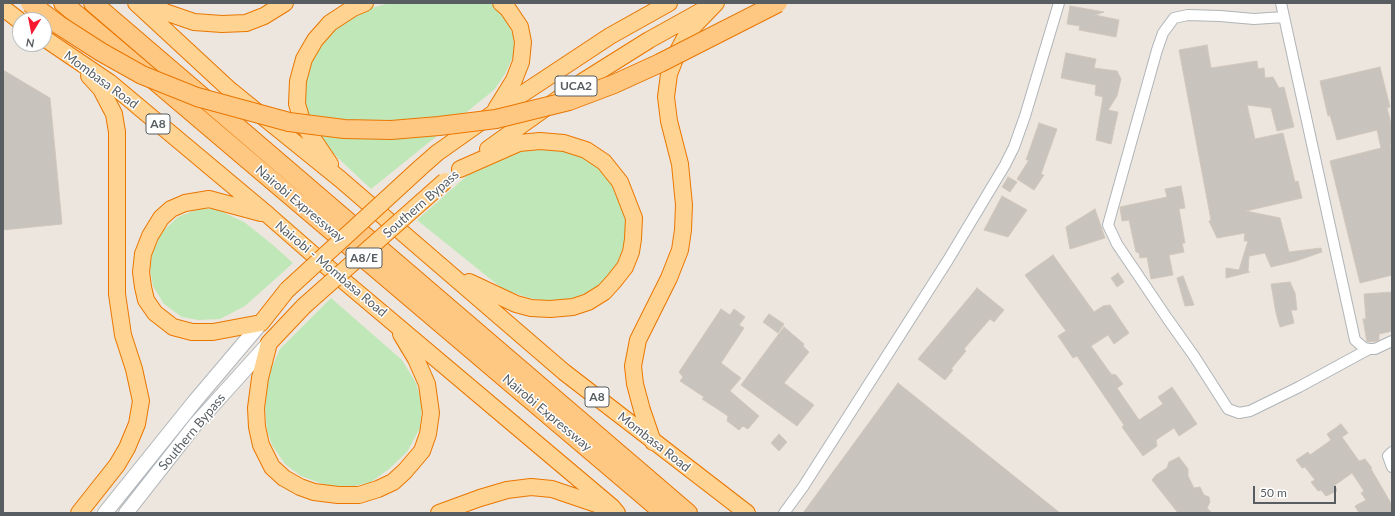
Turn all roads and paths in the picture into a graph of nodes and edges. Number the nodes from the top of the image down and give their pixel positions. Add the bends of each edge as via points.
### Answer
1 (30, 3) edge
2 (63, 3) edge
3 (94, 3) edge
4 (136, 3) edge
5 (146, 3) edge
6 (284, 3) edge
7 (365, 3) edge
8 (501, 3) edge
9 (669, 3) edge
10 (716, 3) edge
11 (778, 3) edge
12 (1059, 3) edge
13 (1281, 3) edge
14 (3, 8) edge
15 (12, 15) edge
16 (1284, 16) junction
17 (52, 44) edge
18 (68, 56) junction
19 (495, 112) junction
20 (460, 169) junction
21 (340, 179) junction
22 (268, 215) junction
23 (453, 275) junction
24 (394, 322) junction
25 (261, 323) junction
26 (1392, 341) edge
27 (269, 343) junction
28 (1369, 349) junction
29 (653, 442) junction
30 (1392, 452) edge
31 (1392, 466) edge
32 (615, 510) edge
33 (79, 513) edge
34 (105, 513) edge
35 (126, 513) edge
36 (439, 513) edge
37 (664, 513) edge
38 (688, 513) edge
39 (746, 513) edge
40 (784, 513) edge

1 - 11 highway, bridge via 108,56 142,75 198,97 289,122 344,129 391,130 496,119 569,101 660,63
2 - 37 highway, Nairobi Expressway / A8/E
3 - 38 highway, Nairobi Expressway / A8/E
4 - 21 highway, A8 via 230,90
5 - 6 highway via 194,22 222,24 246,22 264,16
7 - 21 highway via 341,15 325,28 304,59 298,81 297,104 303,124
8 - 19 highway via 520,27 523,42 521,62 514,80
9 - 19 highway, Southern Bypass / UCA2 via 610,36
10 - 20 highway, Southern Bypass / UCA2 via 649,40 582,82
10 - 29 highway via 688,32 676,56 667,89 668,121 680,164 684,205 683,230 680,250 669,278 638,340 633,366 637,390
12 - 40 street via 1014,147 948,260
13 - 16 street
14 - 15 highway
16 - 28 street via 1352,329 1358,344
16 - 28 street via 1254,19 1188,15 1174,18 1163,33 1157,50 1108,225 1117,244 1228,409 1239,413 1250,411
17 - 18 highway, Mombasa Road / A8
18 - 22 highway, Mombasa Road / A8 via 109,82
18 - 33 highway via 101,89 114,114 117,132 117,294 123,335 141,401 137,424 128,448
19 - 25 highway, Southern Bypass / UCA2, bridge via 420,168 287,290
20 - 23 highway via 519,143 540,140 564,143 586,150 604,162 620,182 634,218 633,239 632,252 614,281 604,292 588,302 573,307 531,308 516,304
20 - 27 highway, Southern Bypass / UCA2, bridge via 304,306
21 - 23 highway, A8
22 - 24 highway, Nairobi - Mombasa Road / A8
22 - 25 highway via 209,199 185,203 161,218 143,254 141,272 146,300 155,313 173,327 192,332 213,332
23 - 29 highway, Mombasa Road / A8 via 564,372
24 - 27 highway via 416,359 427,384 431,414 428,434 422,451 393,482 359,495 314,492 284,478 272,467 261,445 256,408
24 - 32 highway, A8
25 - 34 main road, Southern Bypass
26 - 28 street
27 - 35 main road, Southern Bypass via 195,425
29 - 39 highway, Mombasa Road / A8
30 - 31 street via 1388,456
32 - 36 highway via 552,489 531,487 507,490

